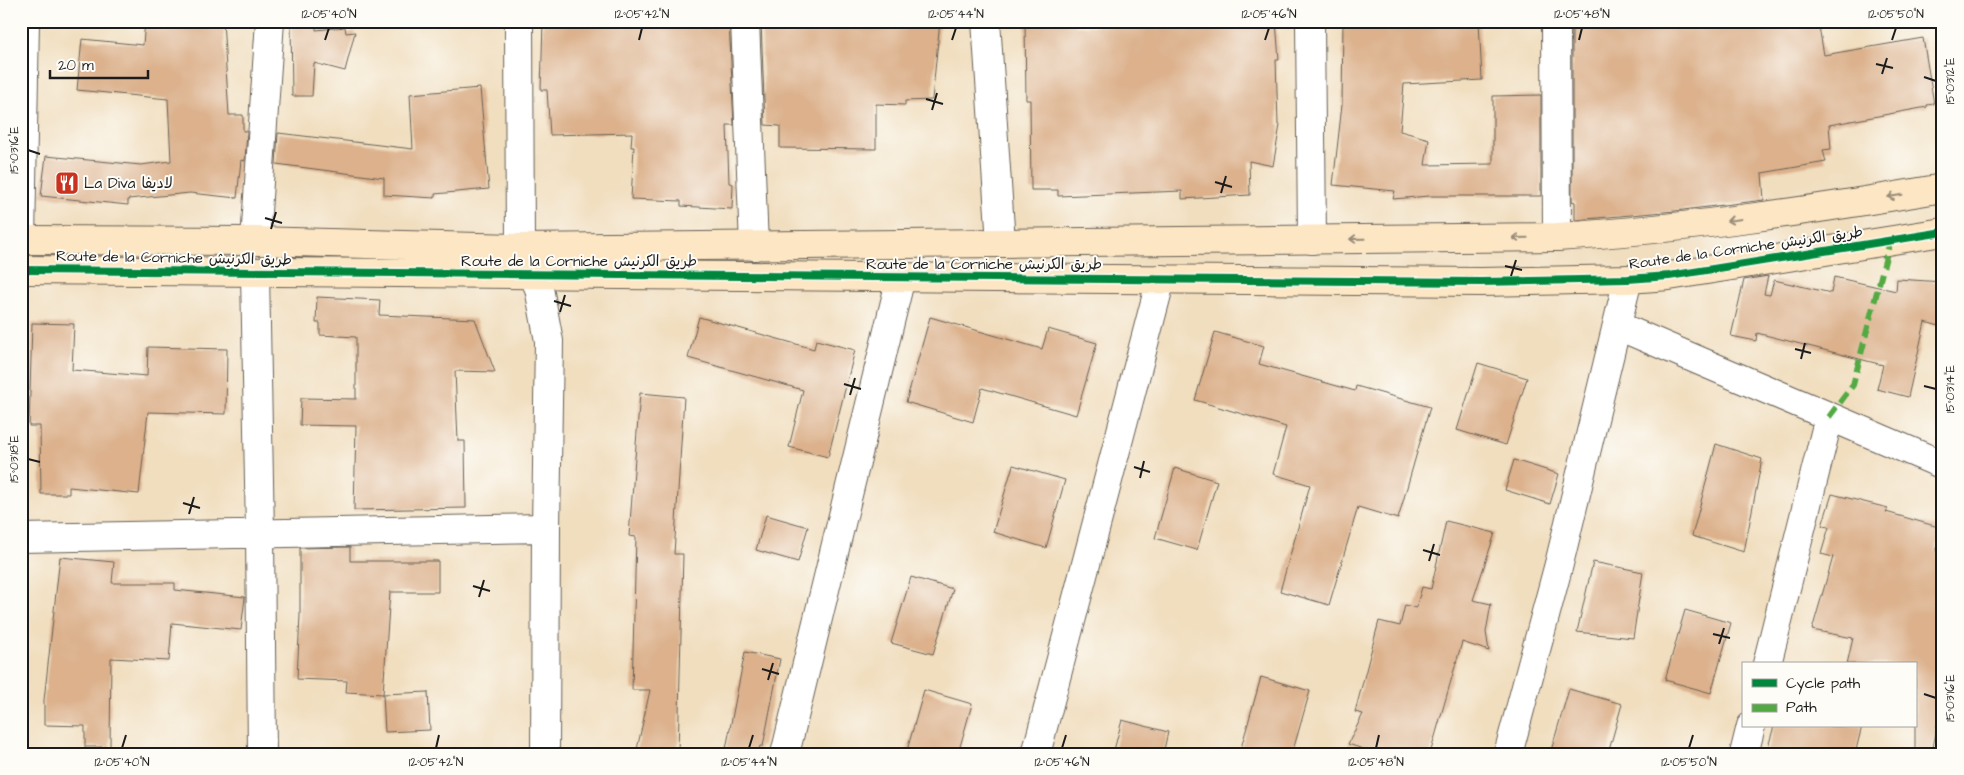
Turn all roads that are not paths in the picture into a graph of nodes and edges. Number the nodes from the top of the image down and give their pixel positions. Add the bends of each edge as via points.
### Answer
1 (25, 21) edge
2 (270, 21) edge
3 (518, 21) edge
4 (745, 21) edge
5 (986, 21) edge
6 (1310, 21) edge
7 (1556, 21) edge
8 (1943, 188) edge
9 (1943, 232) edge
10 (1558, 237) junction
11 (21, 240) edge
12 (1312, 240) junction
13 (255, 241) junction
14 (1001, 243) junction
15 (754, 246) junction
16 (520, 248) junction
17 (21, 270) edge
18 (255, 273) junction
19 (533, 274) junction
20 (900, 277) junction
21 (1161, 279) junction
22 (1628, 279) junction
23 (1618, 326) junction
24 (1830, 418) junction
25 (1943, 465) edge
26 (546, 528) junction
27 (260, 533) junction
28 (21, 538) edge
29 (1768, 662) edge
30 (1750, 728) edge
31 (262, 754) edge
32 (545, 754) edge
33 (785, 754) edge
34 (1036, 754) edge
35 (1508, 754) edge
36 (1744, 754) edge

1 - 11 street
2 - 13 street
3 - 16 street
4 - 15 street
5 - 14 street
6 - 12 street
7 - 10 street
8 -> 10 street, Route de la Corniche طريق الكرنيش via 1726,221 1638,232
9 - 22 street, Route de la Corniche طريق الكرنيش via 1669,276
10 -> 12 street, Route de la Corniche طريق الكرنيش
11 - 13 street, Route de la Corniche طريق الكرنيش
12 - 14 street, Route de la Corniche طريق الكرنيش
13 - 16 street, Route de la Corniche طريق الكرنيش
14 - 15 street, Route de la Corniche طريق الكرنيش
15 - 16 street, Route de la Corniche طريق الكرنيش
16 - 19 street
17 - 18 street, Route de la Corniche طريق الكرنيش
18 - 19 street, Route de la Corniche طريق الكرنيش
18 - 27 street
19 - 20 street, Route de la Corniche طريق الكرنيش
19 - 26 street via 539,288 549,341
20 - 21 street, Route de la Corniche طريق الكرنيش
20 - 33 street
21 - 22 street, Route de la Corniche طريق الكرنيش via 1481,282
21 - 34 street
22 - 23 street
23 - 24 street
23 - 35 street
24 - 25 street
24 - 29 street
26 - 27 street
26 - 32 street
27 - 28 street
27 - 31 street
30 - 36 street

